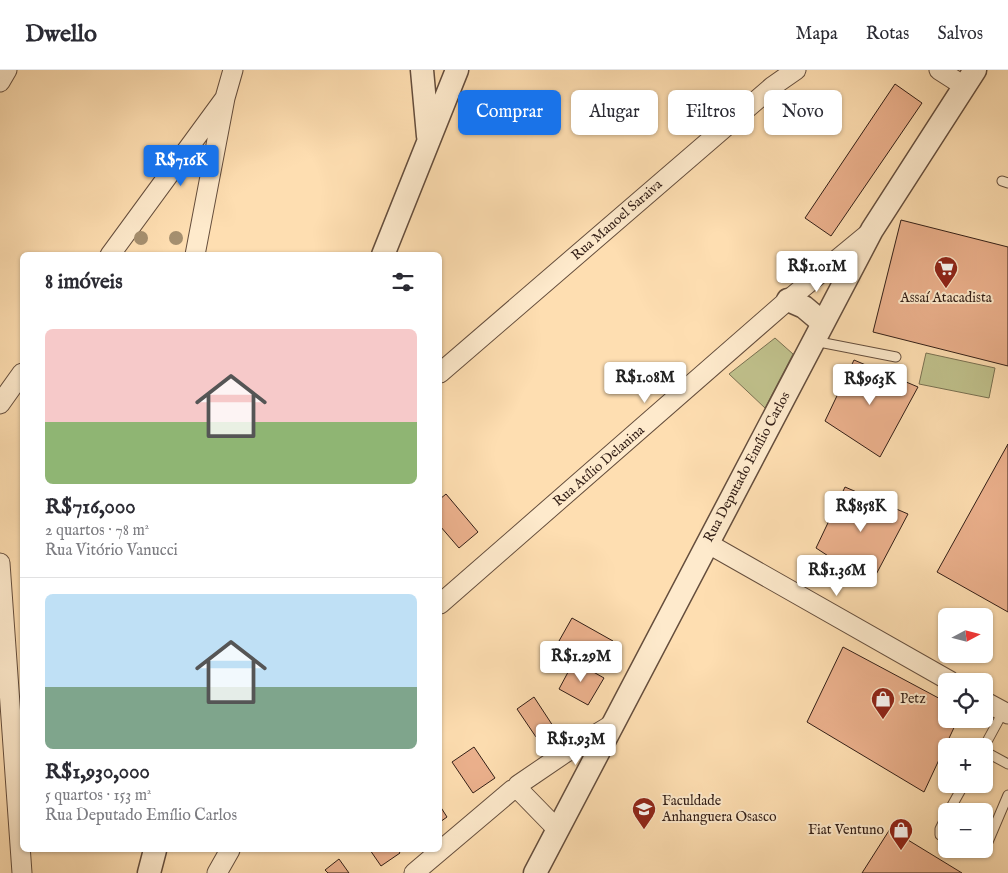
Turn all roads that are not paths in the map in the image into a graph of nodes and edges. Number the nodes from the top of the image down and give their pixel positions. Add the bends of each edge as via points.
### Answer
1 (7, 70) edge
2 (233, 70) edge
3 (422, 70) edge
4 (457, 70) edge
5 (796, 70) edge
6 (939, 70) edge
7 (970, 78) edge
8 (0, 82) edge
9 (225, 98) junction
10 (428, 141) junction
11 (872, 230) junction
12 (112, 252) edge
13 (195, 252) edge
14 (384, 252) edge
15 (788, 300) junction
16 (819, 332) junction
17 (896, 357) dead end
18 (442, 371) edge
19 (20, 376) edge
20 (0, 404) edge
21 (707, 543) junction
22 (0, 563) edge
23 (442, 602) edge
24 (938, 674) edge
25 (993, 706) edge
26 (1006, 713) edge
27 (613, 724) junction
28 (990, 738) edge
29 (993, 756) edge
30 (1008, 764) edge
31 (516, 789) junction
32 (1008, 795) edge
33 (558, 830) junction
34 (993, 830) edge
35 (20, 845) edge
36 (442, 849) edge
37 (21, 852) edge
38 (154, 852) edge
39 (229, 852) edge
40 (439, 852) edge
41 (22, 873) edge
42 (149, 873) edge
43 (217, 873) edge
44 (414, 873) edge
45 (535, 873) edge

1 - 8 street
2 - 9 street
3 - 10 street
4 - 10 street
5 - 18 street, Rua Manoel Saraiva via 773,86
6 - 7 street
7 - 11 street, Rua Deputado Emílio Carlos
9 - 12 street
9 - 13 street
10 - 14 street
11 - 15 street, Rua Atílio Delanina
11 - 16 street, Rua Deputado Emílio Carlos
15 - 16 street via 804,307
15 - 23 street, Rua Atílio Delanina
16 - 17 lane
16 - 21 street, Rua Deputado Emílio Carlos
19 - 20 street
21 - 24 street
21 - 27 street, Rua Deputado Emílio Carlos
22 - 35 street
25 - 26 street
26 - 28 lane
27 - 31 street via 565,753
27 - 33 street, Rua Deputado Emílio Carlos
29 - 30 lane
31 - 33 street
31 - 36 street
32 - 34 lane
33 - 45 street, Rua Deputado Emílio Carlos
37 - 41 street
38 - 42 street
39 - 43 street
40 - 44 street

